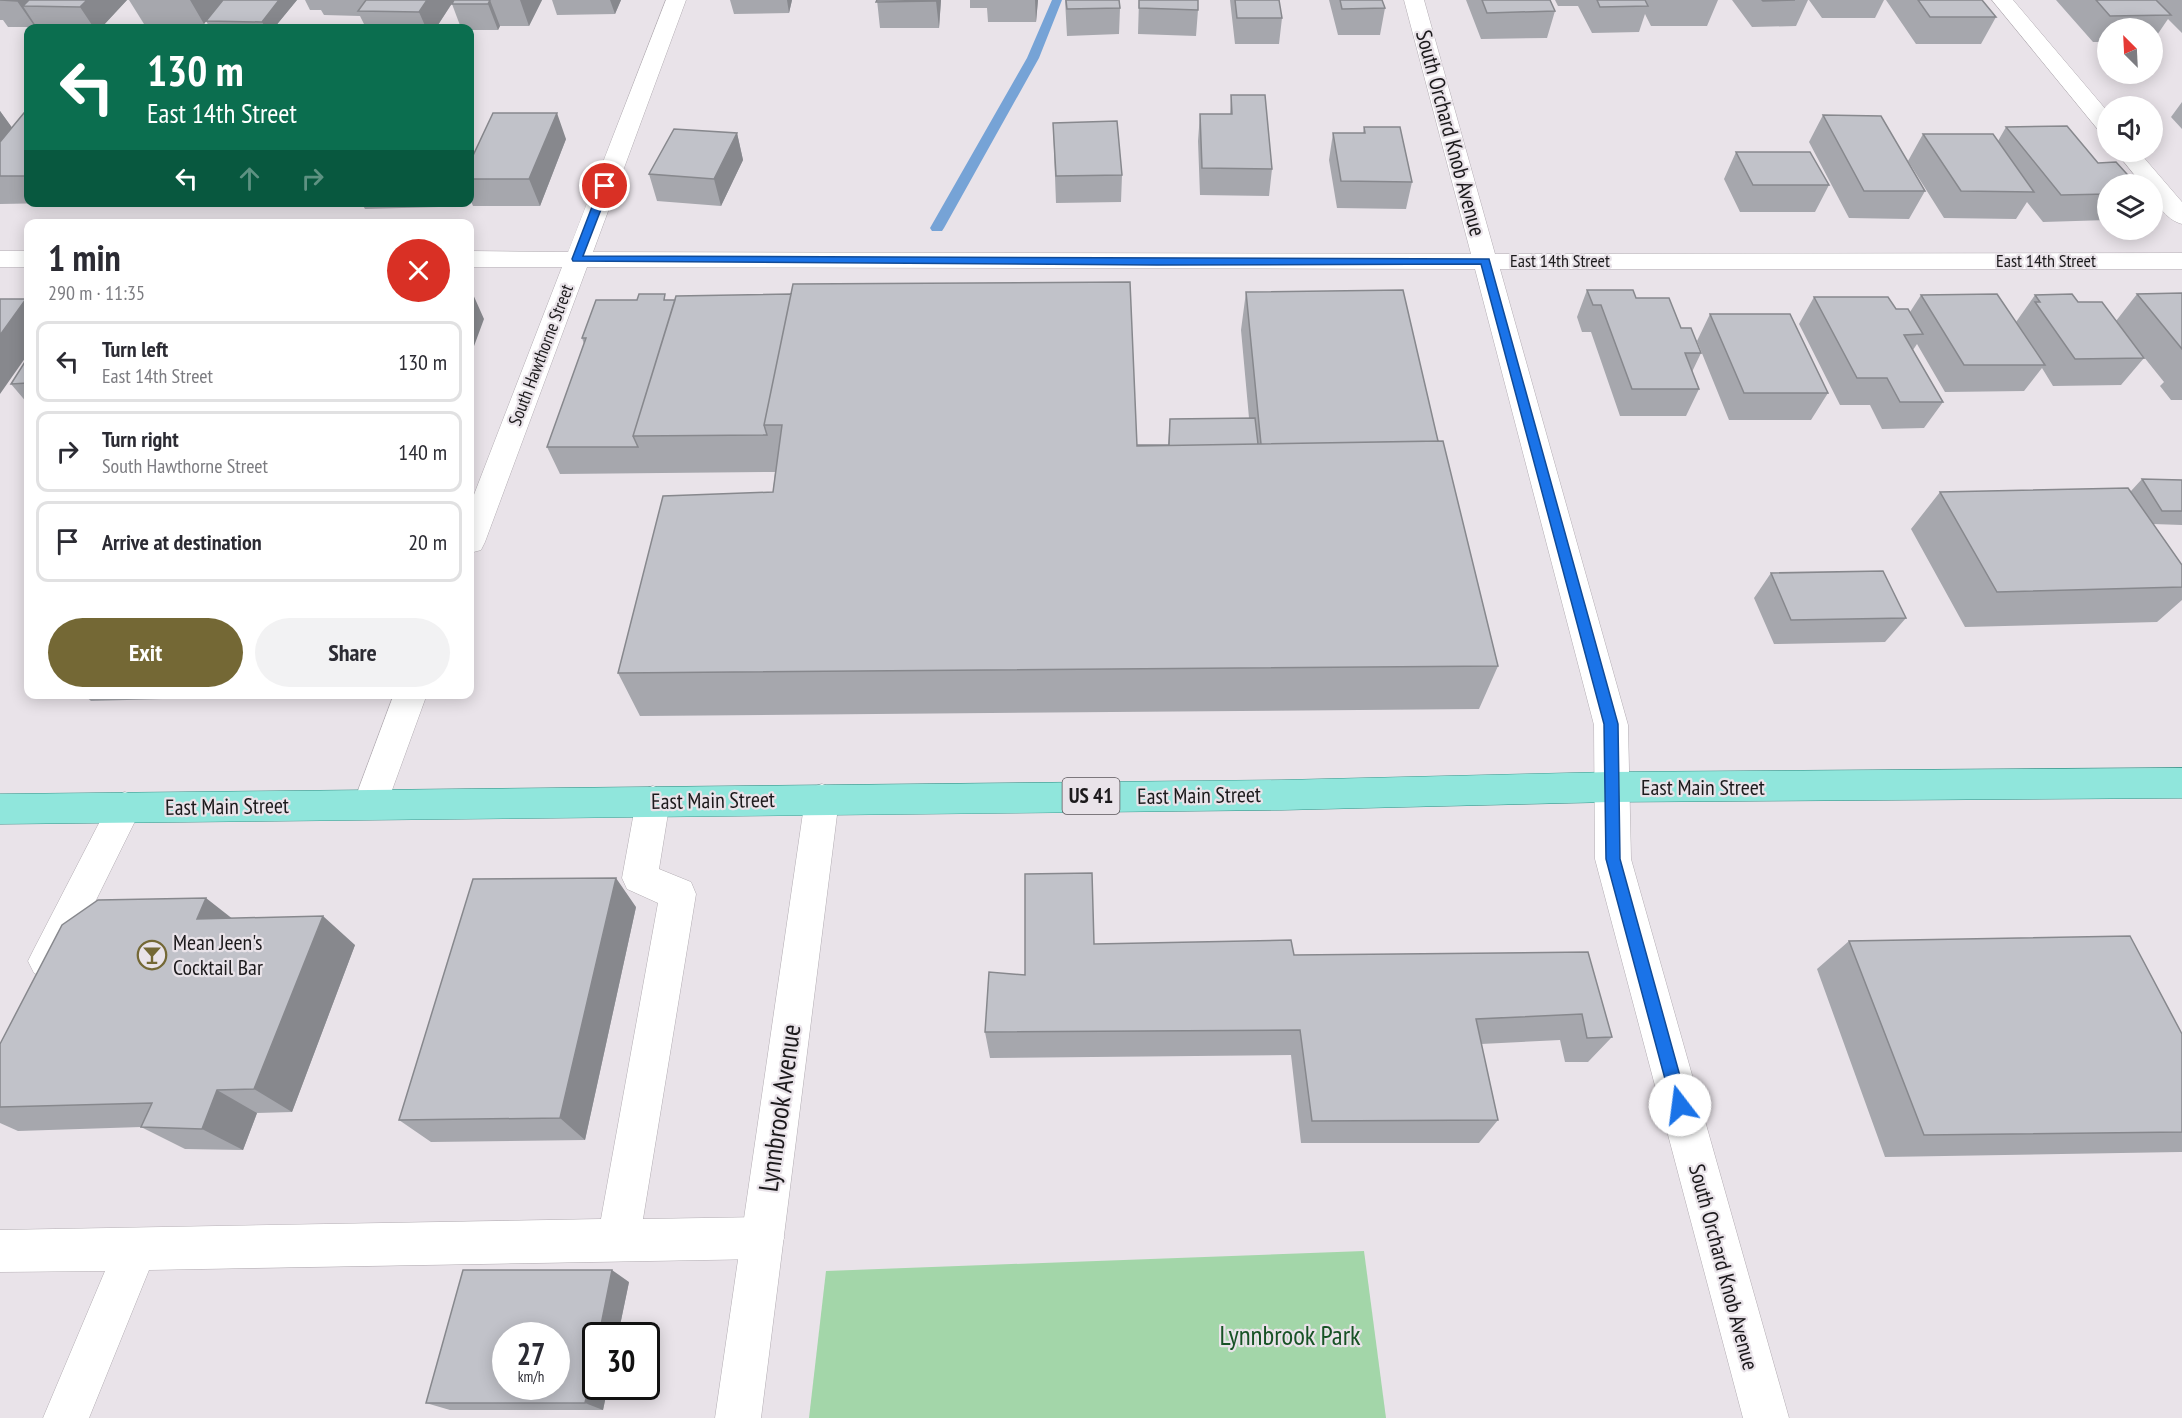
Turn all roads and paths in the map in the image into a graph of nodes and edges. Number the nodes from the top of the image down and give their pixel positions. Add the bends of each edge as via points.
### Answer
1 (676, 0) edge
2 (1414, 0) edge
3 (2002, 0) edge
4 (2097, 115) edge
5 (2135, 162) edge
6 (2182, 217) edge
7 (0, 259) edge
8 (24, 259) edge
9 (474, 259) edge
10 (577, 259) junction
11 (1486, 261) junction
12 (2182, 261) edge
13 (474, 531) edge
14 (409, 699) edge
15 (2182, 783) edge
16 (1611, 787) junction
17 (822, 799) junction
18 (653, 801) junction
19 (369, 804) junction
20 (125, 807) junction
21 (0, 809) edge
22 (32, 991) edge
23 (763, 1238) junction
24 (618, 1241) junction
25 (136, 1249) junction
26 (0, 1251) edge
27 (66, 1418) edge
28 (738, 1418) edge
29 (1766, 1418) edge

1 - 10 street, South Hawthorne Street
2 - 11 street, South Orchard Knob Avenue
3 - 4 street
5 - 6 street
7 - 8 street
9 - 10 street, East 14th Street
10 - 11 street, East 14th Street
10 - 13 street, South Hawthorne Street
11 - 12 street, East 14th Street
11 - 16 street, South Orchard Knob Avenue via 1611,724
14 - 19 street
15 - 16 main road, East Main Street / US 41
16 - 17 main road, East Main Street / US 41 via 1293,795
16 - 29 street, South Orchard Knob Avenue via 1613,859
17 - 18 main road, East Main Street / US 41
17 - 23 street, Lynnbrook Avenue
18 - 19 main road, East Main Street / US 41
18 - 24 street via 639,878 678,894
19 - 20 main road, East Main Street / US 41
20 - 21 main road, East Main Street / US 41
20 - 22 street
23 - 24 street
23 - 28 street, Lynnbrook Avenue
24 - 25 street
25 - 26 street
25 - 27 street

